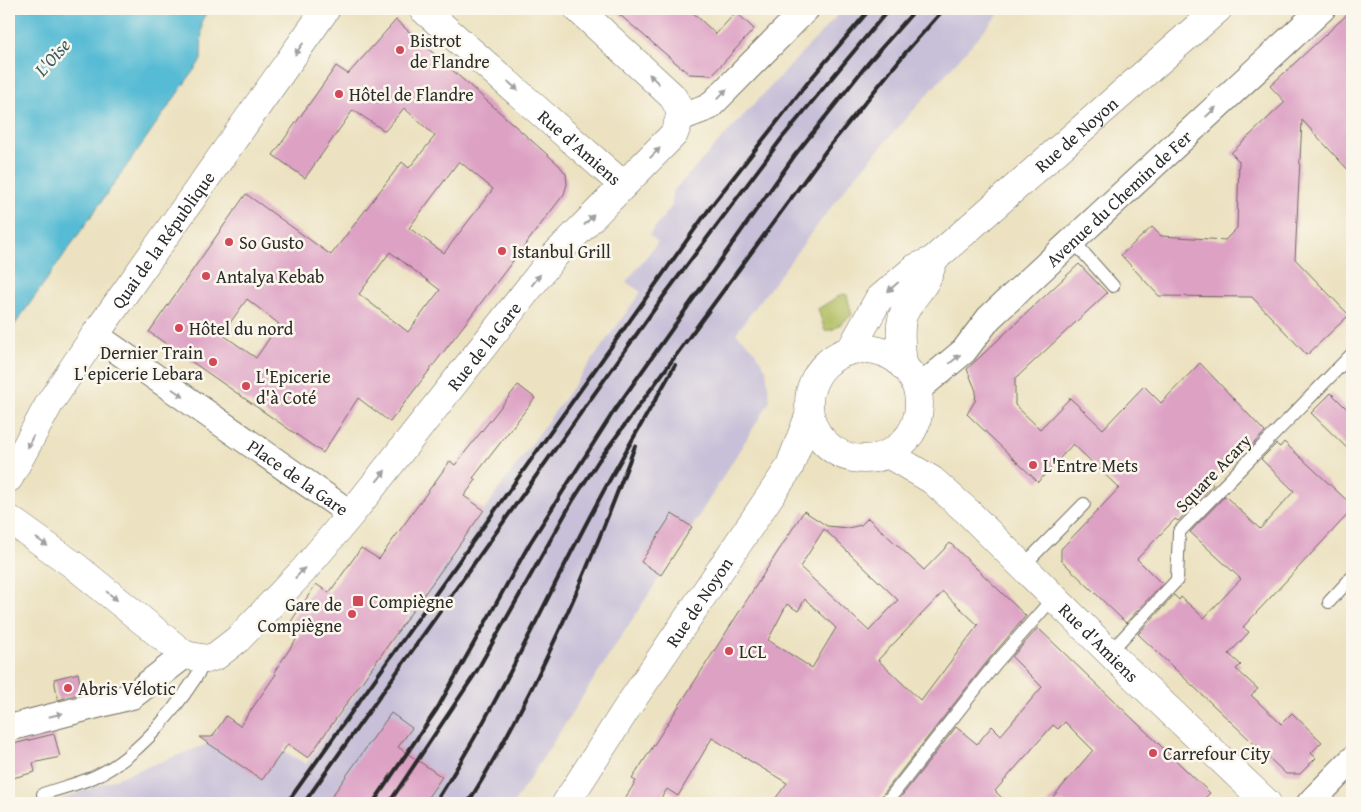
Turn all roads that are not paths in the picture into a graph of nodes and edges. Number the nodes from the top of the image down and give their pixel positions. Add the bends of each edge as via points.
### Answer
1 (326, 9) edge
2 (423, 9) edge
3 (578, 9) edge
4 (806, 9) edge
5 (1218, 9) edge
6 (1322, 9) edge
7 (680, 118) junction
8 (623, 185) junction
9 (1073, 241) junction
10 (933, 260) junction
11 (1113, 286) dead end
12 (95, 335) junction
13 (851, 349) junction
14 (1352, 354) edge
15 (903, 366) junction
16 (917, 390) junction
17 (809, 416) junction
18 (914, 430) junction
19 (888, 454) junction
20 (843, 456) junction
21 (789, 468) junction
22 (9, 478) edge
23 (932, 480) junction
24 (1084, 504) dead end
25 (351, 514) junction
26 (9, 519) edge
27 (1023, 566) junction
28 (1352, 576) edge
29 (1054, 597) junction
30 (1329, 602) dead end
31 (1110, 652) junction
32 (196, 657) junction
33 (9, 728) edge
34 (1352, 760) edge
35 (43, 794) dead end
36 (566, 803) edge
37 (886, 803) edge
38 (1267, 803) edge
39 (1310, 803) edge

1 -> 12 main road, Quai de la République
2 -> 8 main road, Rue d'Amiens
7 -> 3 main road via 680,108 672,96
7 -> 4 street via 709,108
5 - 10 main road, Rue de Noyon
9 -> 6 street, Avenue du Chemin de Fer
8 -> 7 main road, Rue d'Amiens via 674,134
25 -> 8 main road, Rue de la Gare via 555,255
9 - 11 lane
16 -> 9 street, Avenue du Chemin de Fer via 964,351 990,318
10 -> 13 main road, Rue de Noyon via 915,268 878,300
10 - 15 main road, Rue de Noyon via 929,278 904,312 901,334
12 -> 22 main road, Quai de la République via 49,404
12 -> 25 street, Place de la Gare
13 - 15 main road via 876,350 895,358
13 - 17 main road via 823,366 813,381 808,398
14 - 31 lane, Square Acary via 1179,532 1177,580
15 - 16 main road
16 - 18 main road via 919,414
17 - 20 main road via 821,440
17 - 21 main road, Rue de Noyon
18 - 19 main road via 904,444
18 - 23 main road, Rue d'Amiens
19 - 20 main road via 866,460
19 - 23 main road, Rue d'Amiens
20 - 21 main road
21 - 36 main road, Rue de Noyon
23 - 27 main road, Rue d'Amiens
24 - 27 lane
32 -> 25 main road, Place de la Gare via 216,656 238,639 303,571
26 -> 32 main road
27 - 29 main road, Rue d'Amiens
28 - 30 lane
29 - 31 main road, Rue d'Amiens
29 - 37 lane via 996,663
31 - 38 main road, Rue d'Amiens
33 -> 32 street via 132,696
32 - 35 lane via 197,675 155,730 128,756 94,776
34 - 39 street

